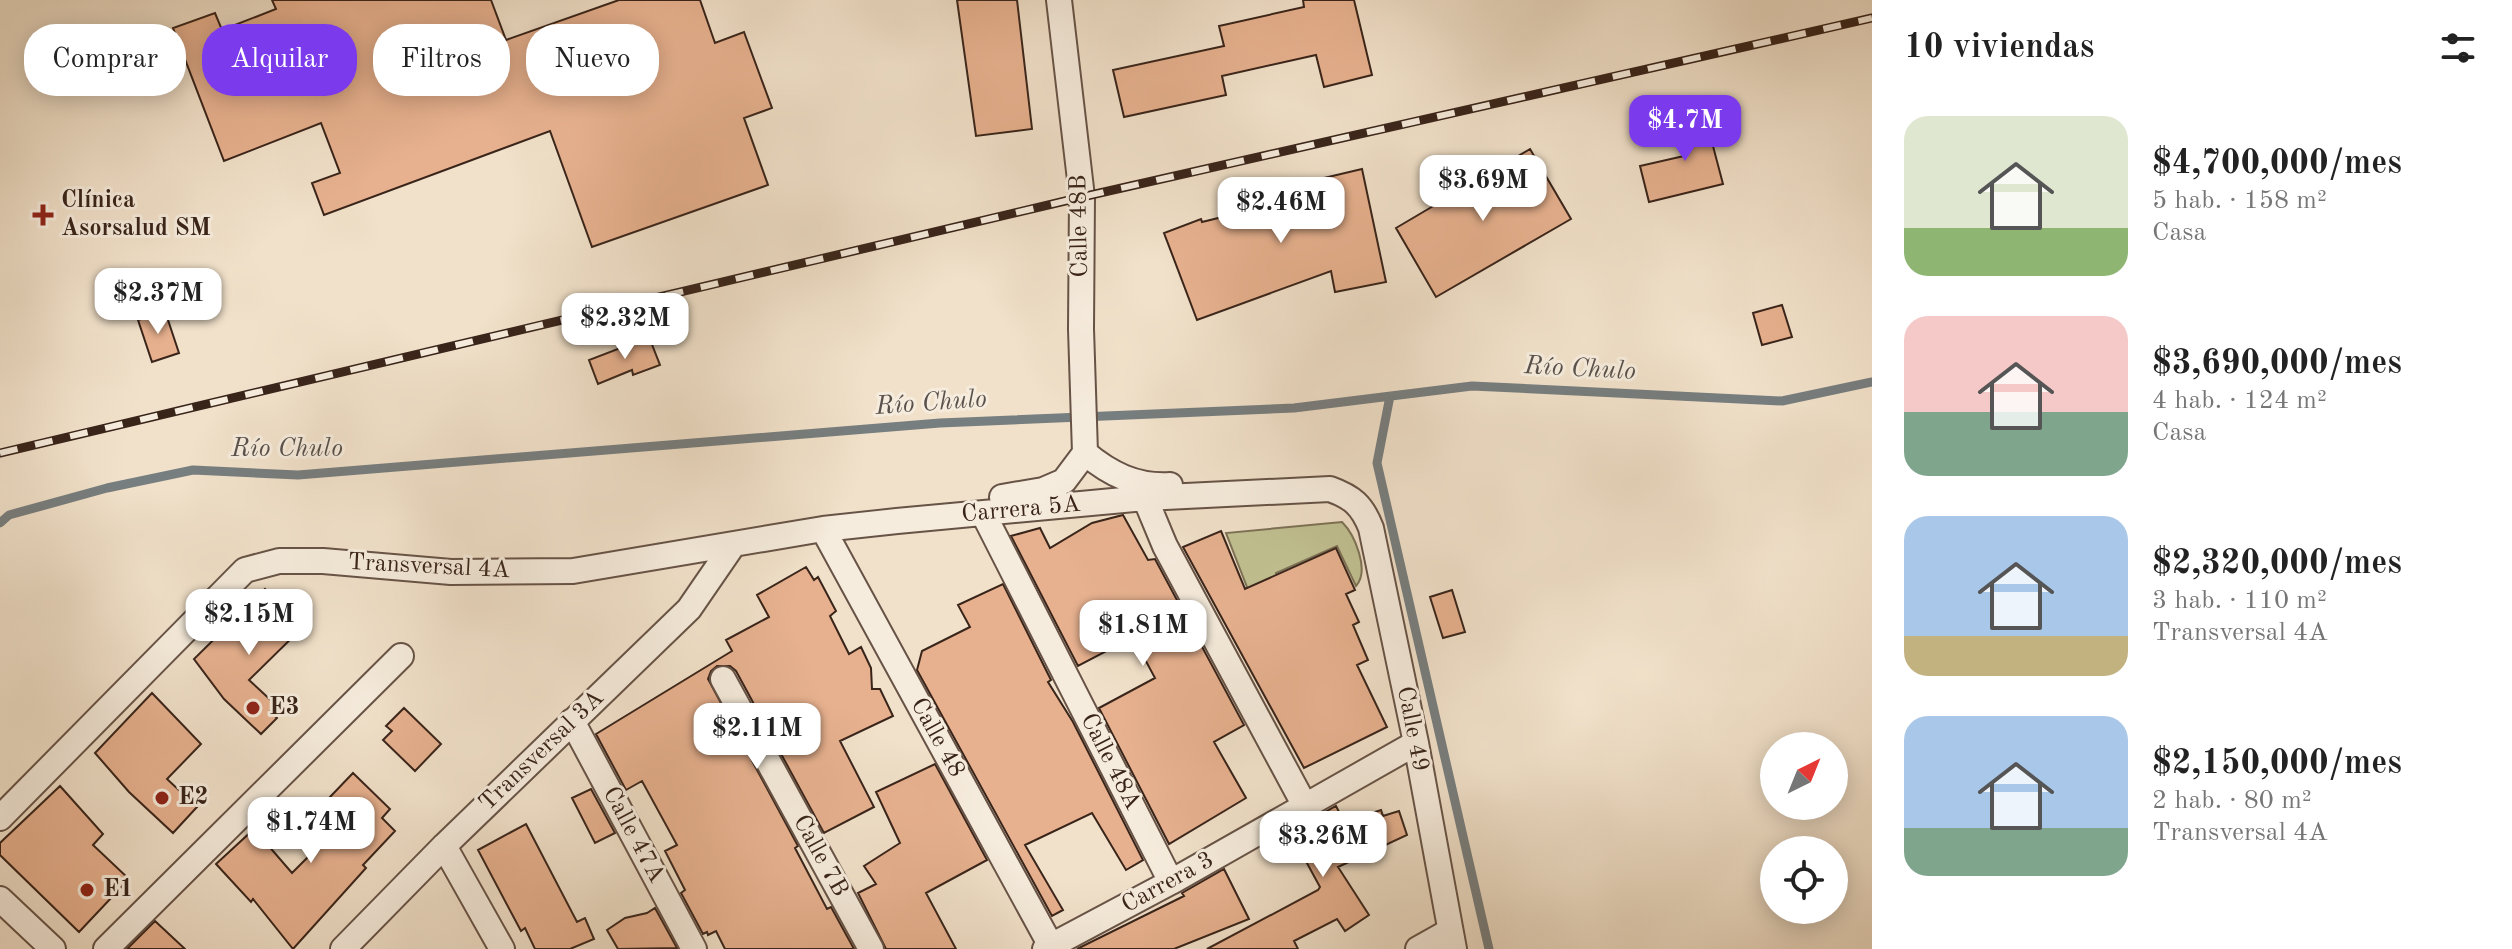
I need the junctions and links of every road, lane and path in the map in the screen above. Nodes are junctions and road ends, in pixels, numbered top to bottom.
1 (1059, 0) edge
2 (1085, 453) junction
3 (1327, 490) junction
4 (1145, 498) junction
5 (1364, 510) joint
6 (983, 513) junction
7 (897, 521) junction
8 (823, 529) junction
9 (733, 545) junction
10 (675, 556) joint
11 (401, 656) dead end
12 (723, 679) dead end
13 (572, 721) junction
14 (1416, 743) junction
15 (1305, 806) junction
16 (0, 818) edge
17 (444, 846) junction
18 (1171, 882) junction
19 (0, 899) edge
20 (1452, 940) edge
21 (1048, 948) edge
22 (53, 949) edge
23 (106, 949) edge
24 (343, 949) edge
25 (502, 949) edge
26 (694, 949) edge
27 (871, 949) edge
28 (1418, 949) edge

1 - 2 street, Calle 48B
2 - 3 street
2 - 7 street
3 - 4 street, Carrera 5A
3 - 5 street, Carrera 5A
4 - 6 street, Carrera 5A
4 - 15 street
5 - 14 street, Calle 49
6 - 7 street, Carrera 5A
6 - 18 street, Calle 48A
7 - 8 street, Carrera 5A
8 - 9 street, Carrera 5A
8 - 21 street, Calle 48
9 - 10 street, Carrera 5A
9 - 13 street, Transversal 3A
10 - 16 street, Transversal 4A
11 - 23 street
12 - 27 street, Calle 7B
13 - 17 street, Transversal 3A
13 - 26 street, Calle 47A
14 - 15 street, Carrera 3
14 - 20 street, Calle 49
15 - 18 street, Carrera 3
17 - 24 street, Transversal 3A
17 - 25 street
18 - 21 street, Carrera 3
19 - 22 street
20 - 28 street

